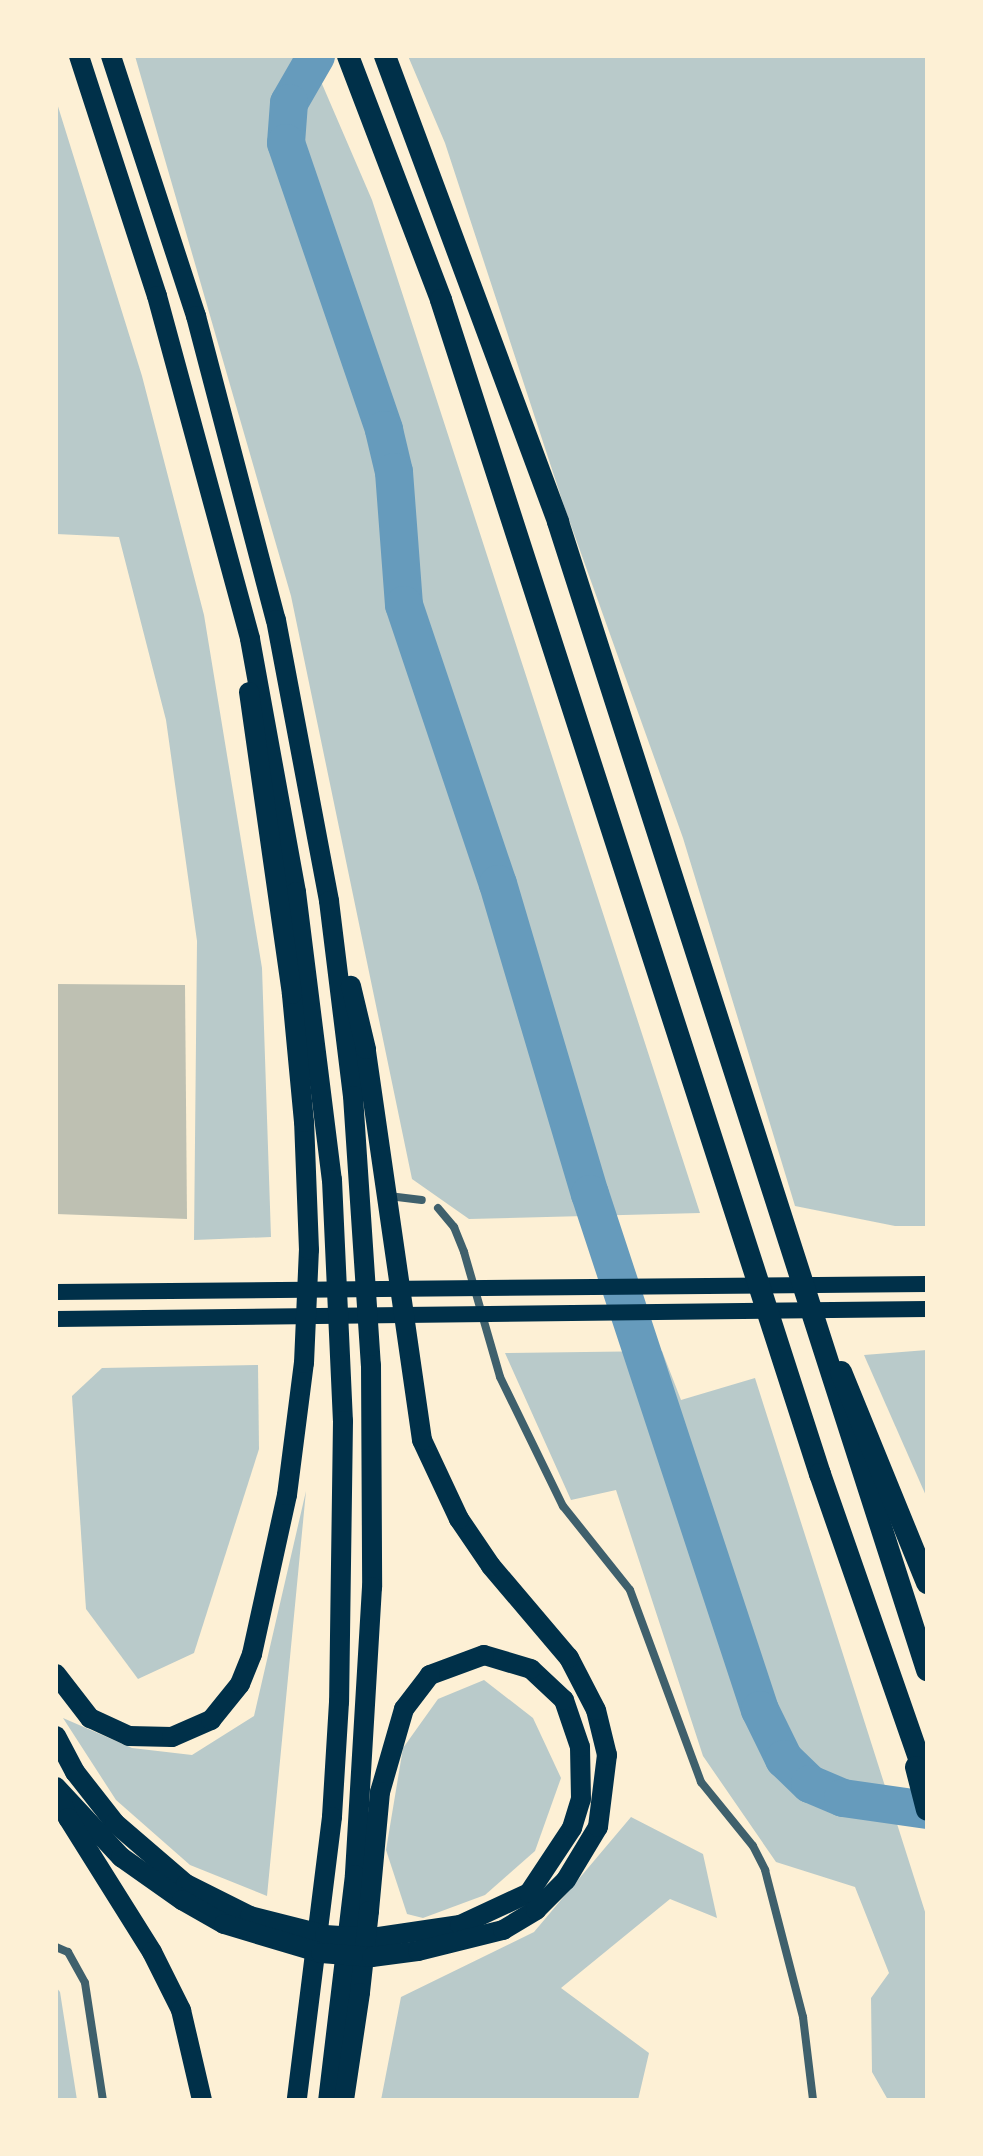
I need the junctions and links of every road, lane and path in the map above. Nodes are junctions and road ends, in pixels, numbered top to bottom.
1 (79, 56) edge
2 (111, 56) edge
3 (348, 56) edge
4 (385, 56) edge
5 (243, 610) junction
6 (329, 901) junction
7 (389, 1196) junction
8 (422, 1200) dead end
9 (438, 1208) dead end
10 (778, 1215) junction
11 (927, 1284) edge
12 (56, 1292) edge
13 (927, 1309) edge
14 (56, 1319) edge
15 (927, 1583) edge
16 (927, 1670) edge
17 (56, 1674) edge
18 (907, 1731) junction
19 (56, 1736) edge
20 (927, 1781) edge
21 (56, 1787) edge
22 (927, 1810) edge
23 (279, 1932) junction
24 (417, 1942) junction
25 (56, 1947) edge
26 (103, 2100) edge
27 (202, 2100) edge
28 (297, 2100) edge
29 (328, 2100) edge
30 (344, 2100) edge
31 (813, 2100) edge

1 - 5 highway
2 - 6 highway
3 - 18 highway
4 - 10 highway
5 - 17 highway
5 - 28 highway
6 - 7 highway
6 - 29 highway
7 - 8 street
7 - 24 highway
9 - 31 street
10 - 15 highway
10 - 16 highway
11 - 12 main road
13 - 14 main road
18 - 20 highway
18 - 22 highway
19 - 23 highway
21 - 23 highway
21 - 27 highway
23 - 24 highway
24 - 30 highway
25 - 26 street

